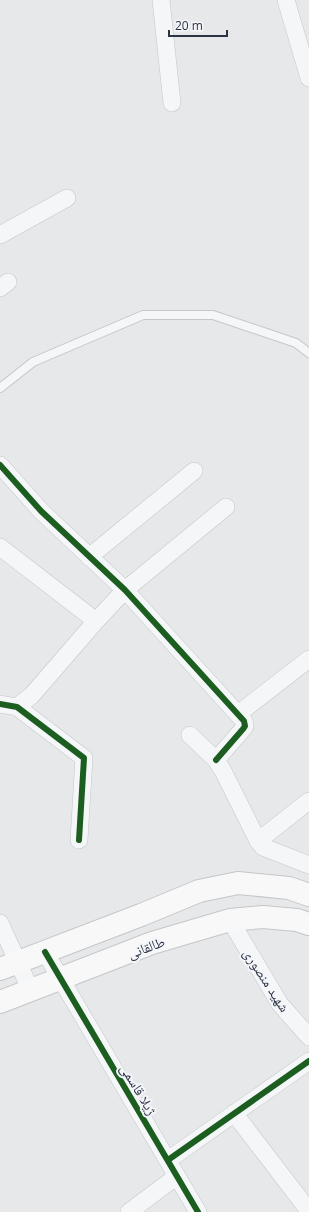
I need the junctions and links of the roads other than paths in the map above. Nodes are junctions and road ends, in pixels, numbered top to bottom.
1 (161, 0) edge
2 (286, 0) edge
3 (309, 78) edge
4 (172, 103) dead end
5 (67, 198) dead end
6 (0, 236) edge
7 (309, 353) edge
8 (0, 388) edge
9 (0, 465) edge
10 (194, 471) dead end
11 (226, 507) dead end
12 (0, 547) edge
13 (90, 557) junction
14 (125, 590) junction
15 (96, 621) junction
16 (309, 659) edge
17 (0, 704) edge
18 (17, 707) junction
19 (238, 714) junction
20 (190, 735) dead end
21 (216, 760) junction
22 (309, 801) edge
23 (79, 840) dead end
24 (258, 841) junction
25 (309, 865) edge
26 (299, 891) edge
27 (230, 920) junction
28 (303, 922) edge
29 (0, 923) edge
30 (45, 952) junction
31 (9, 966) edge
32 (59, 979) junction
33 (31, 990) junction
34 (0, 1002) edge
35 (309, 1037) edge
36 (309, 1061) edge
37 (234, 1114) junction
38 (168, 1160) junction
39 (177, 1176) junction
40 (309, 1211) edge
41 (129, 1212) edge
42 (198, 1212) edge

1 - 4 street
2 - 3 street
5 - 6 street
7 - 8 lane
9 - 13 street
10 - 13 street
11 - 14 street
12 - 15 street
13 - 14 street
14 - 15 street
14 - 19 street
15 - 18 street
16 - 19 street
17 - 18 street
18 - 23 street
19 - 21 street
20 - 21 street
21 - 24 street
22 - 24 street
24 - 25 street
26 - 30 main road
27 - 28 main road, طالقانی
27 - 32 main road, طالقانی
27 - 35 street, شهید منصوری
29 - 31 street
30 - 31 main road
30 - 32 street, ژیلا قاسمی
31 - 33 street
32 - 33 main road, طالقانی
32 - 38 street, ژیلا قاسمی
33 - 34 main road, طالقانی
36 - 37 street
37 - 38 street
37 - 40 street
38 - 39 street, ژیلا قاسمی
39 - 41 street
39 - 42 street, ژیلا قاسمی

